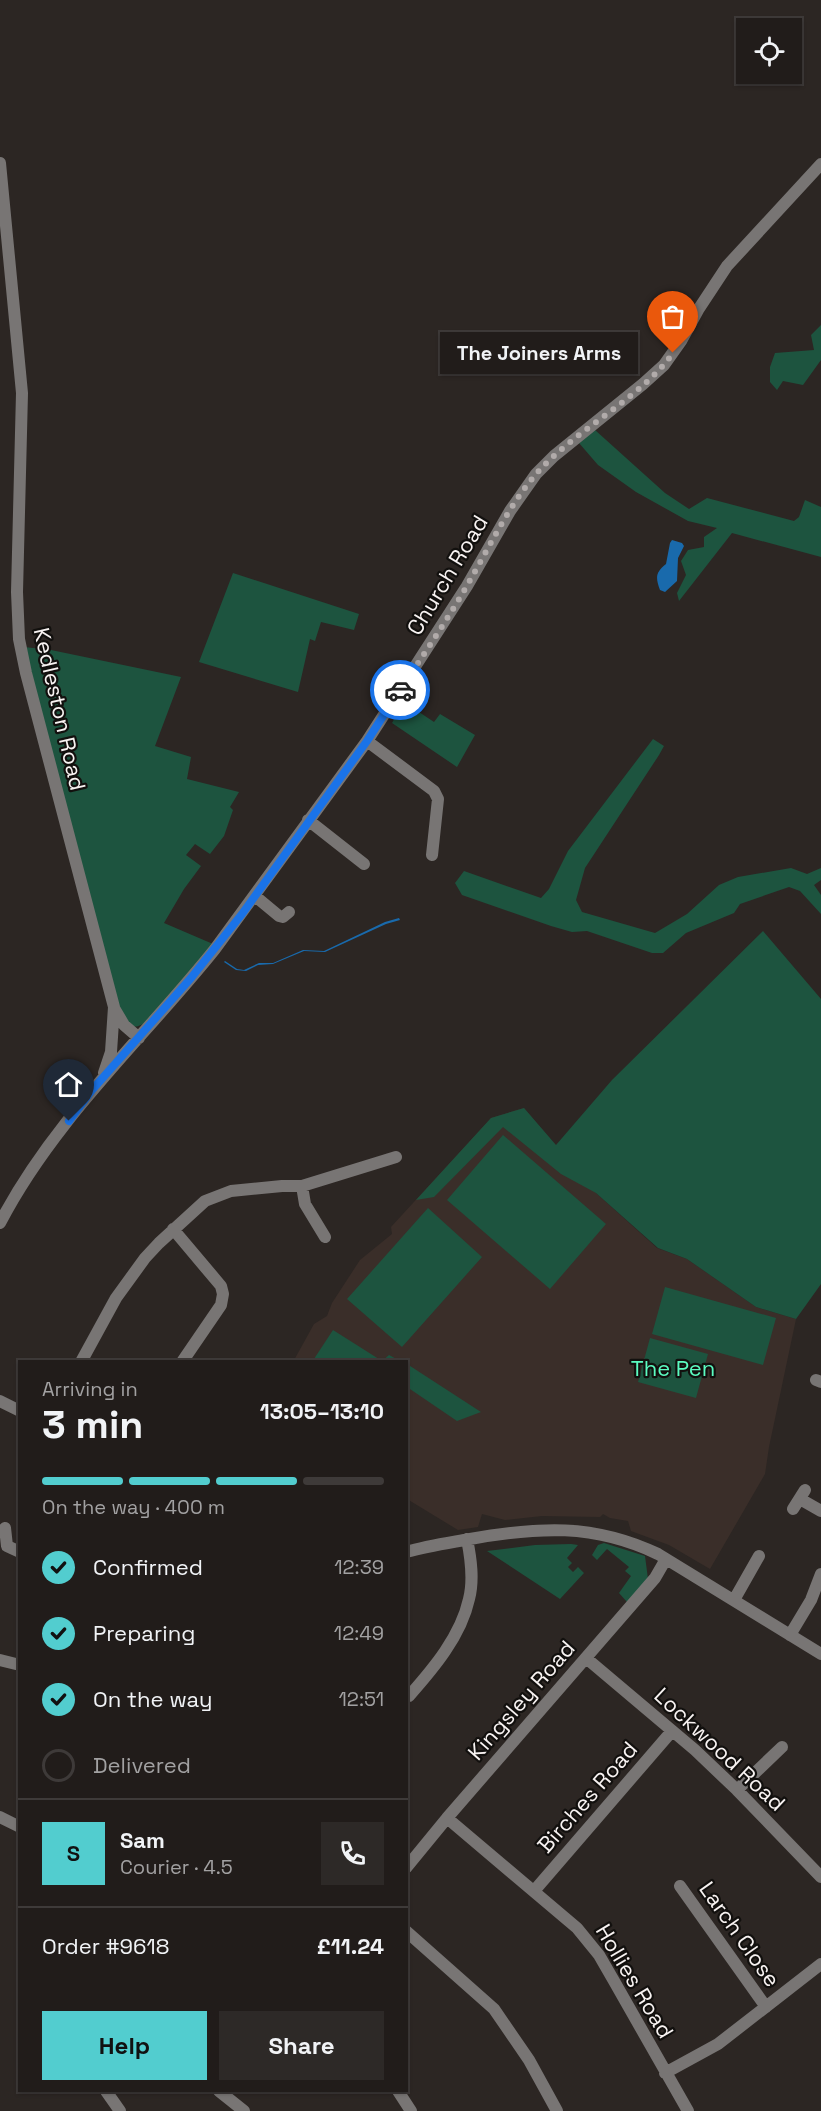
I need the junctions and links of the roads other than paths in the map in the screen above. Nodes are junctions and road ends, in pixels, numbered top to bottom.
1 (0, 162) edge
2 (821, 164) edge
3 (367, 741) junction
4 (308, 820) junction
5 (432, 855) dead end
6 (364, 864) dead end
7 (255, 896) junction
8 (289, 912) dead end
9 (114, 1007) junction
10 (113, 1029) junction
11 (136, 1042) junction
12 (101, 1080) junction
13 (396, 1157) dead end
14 (302, 1186) junction
15 (0, 1223) edge
16 (173, 1230) junction
17 (324, 1237) dead end
18 (82, 1360) edge
19 (183, 1360) edge
20 (0, 1401) edge
21 (18, 1410) edge
22 (799, 1499) dead end
23 (821, 1511) edge
24 (5, 1528) dead end
25 (467, 1539) junction
26 (3, 1551) edge
27 (18, 1552) edge
28 (408, 1552) edge
29 (759, 1556) dead end
30 (666, 1558) junction
31 (821, 1574) edge
32 (734, 1600) junction
33 (790, 1635) junction
34 (821, 1654) edge
35 (586, 1658) junction
36 (0, 1660) edge
37 (18, 1664) edge
38 (409, 1696) dead end
39 (672, 1731) junction
40 (782, 1747) dead end
41 (737, 1790) junction
42 (0, 1817) edge
43 (447, 1818) junction
44 (18, 1826) edge
45 (408, 1866) edge
46 (818, 1868) edge
47 (680, 1886) dead end
48 (534, 1891) junction
49 (408, 1932) edge
50 (821, 1964) edge
51 (766, 2007) junction
52 (665, 2073) junction
53 (107, 2092) edge
54 (220, 2092) edge
55 (399, 2092) edge
56 (120, 2111) edge
57 (244, 2111) edge
58 (411, 2111) edge
59 (557, 2111) edge
60 (687, 2111) edge

1 - 9 street, Kedleston Road
2 - 3 street, Church Road
3 - 4 street, Church Road
3 - 5 street
4 - 6 street
4 - 7 street, Church Road
7 - 8 street
7 - 11 street, Church Road
9 - 10 street, Kedleston Road
9 - 11 street, Kedleston Road
10 - 11 street
10 - 12 street, Kedleston Road
11 - 12 street, Kedleston Road
12 - 15 street, Kedleston Road
13 - 14 street
14 - 16 street
14 - 17 street
16 - 18 street
16 - 19 street
20 - 21 street
22 - 23 street
24 - 26 street
25 - 28 street
25 - 30 street
25 - 38 street
26 - 27 street
29 - 32 street
30 - 32 street
30 - 35 street, Kingsley Road
31 - 33 street
32 - 33 street
33 - 34 street
35 - 39 street, Lockwood Road
35 - 43 street, Kingsley Road
36 - 37 street
39 - 41 street, Lockwood Road
39 - 48 street, Birches Road
40 - 41 street
41 - 46 street, Lockwood Road
42 - 44 street
43 - 45 street, Kingsley Road
43 - 48 street, Hollies Road
47 - 51 street, Larch Close
48 - 52 street, Hollies Road
49 - 59 street
50 - 51 street
51 - 52 street
52 - 60 street, Hollies Road
53 - 56 street
54 - 57 street
55 - 58 street

